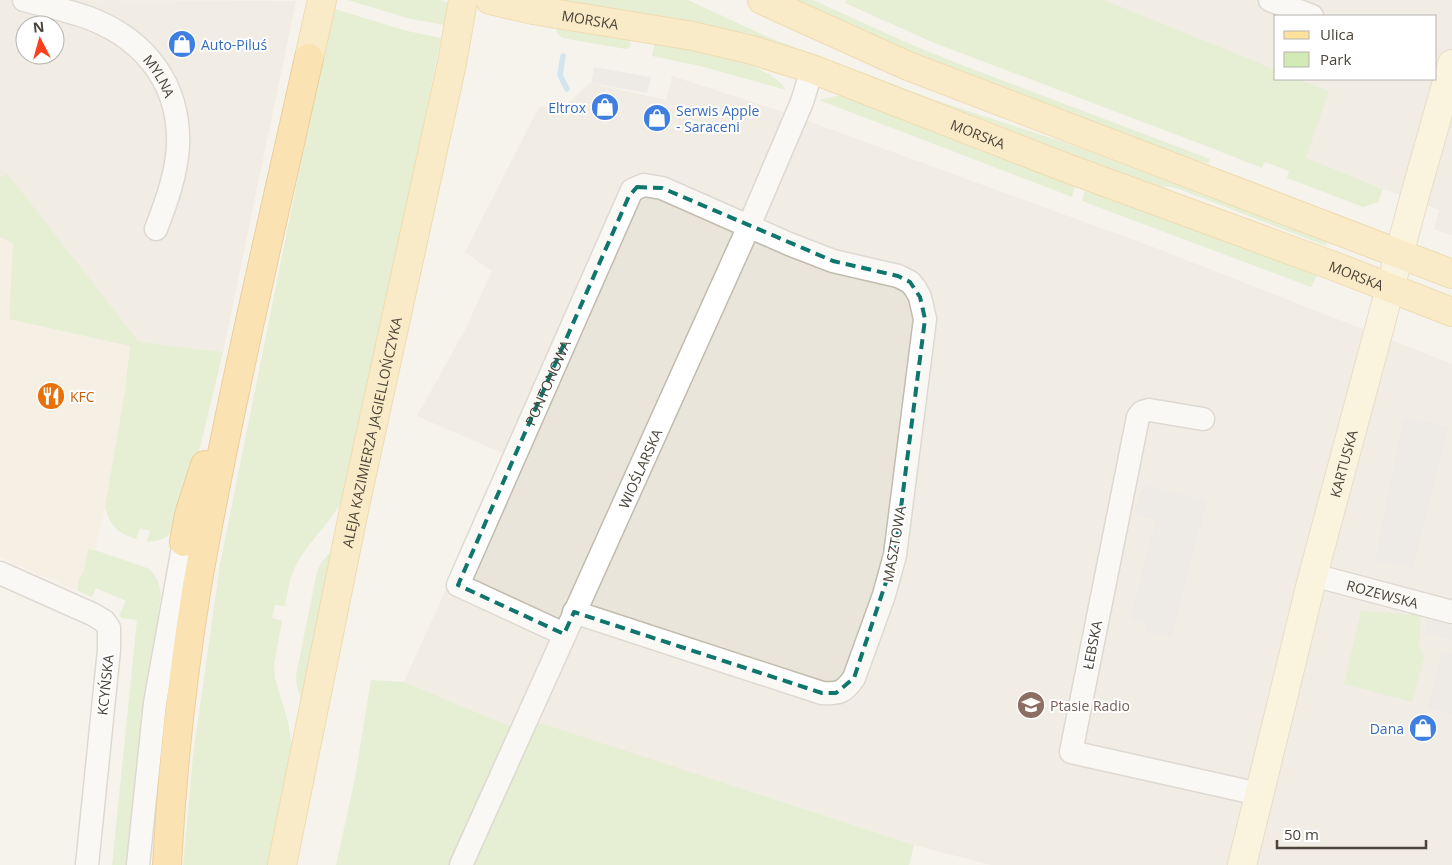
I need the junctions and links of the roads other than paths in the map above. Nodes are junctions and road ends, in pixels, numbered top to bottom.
1 (24, 0) edge
2 (322, 0) edge
3 (463, 0) edge
4 (490, 0) edge
5 (762, 0) edge
6 (1270, 0) edge
7 (1309, 15) edge
8 (309, 58) joint
9 (1446, 66) edge
10 (812, 69) junction
11 (749, 226) junction
12 (156, 229) dead end
13 (1399, 254) junction
14 (1452, 274) edge
15 (1390, 288) junction
16 (1452, 312) edge
17 (1203, 419) dead end
18 (228, 427) junction
19 (184, 542) joint
20 (0, 573) edge
21 (1314, 575) junction
22 (574, 612) junction
23 (1452, 612) edge
24 (564, 634) junction
25 (1259, 794) junction
26 (87, 865) edge
27 (138, 865) edge
28 (167, 865) edge
29 (282, 865) edge
30 (461, 865) edge
31 (1242, 865) edge

1 - 12 street, MYLNA
2 - 8 main road
3 - 29 main road, ALEJA KAZIMIERZA JAGIELLOŃCZYKA
4 - 10 main road, MORSKA
5 - 13 main road
6 - 7 street
8 - 18 highway
9 - 13 street, KARTUSKA
10 - 11 street, WIOŚLARSKA
10 - 15 main road, MORSKA
11 - 22 street, WIOŚLARSKA
11 - 22 street, MASZTOWA
11 - 24 street, PONTONOWA
13 - 14 main road
13 - 15 street, KARTUSKA
15 - 16 main road, MORSKA
15 - 21 street, KARTUSKA
17 - 25 street, ŁEBSKA
18 - 19 highway
18 - 28 highway
19 - 27 street
20 - 26 street, KCYŃSKA
21 - 23 street, ROZEWSKA
21 - 25 street, KARTUSKA
22 - 24 street, WIOŚLARSKA
24 - 30 street, WIOŚLARSKA
25 - 31 street, KARTUSKA

